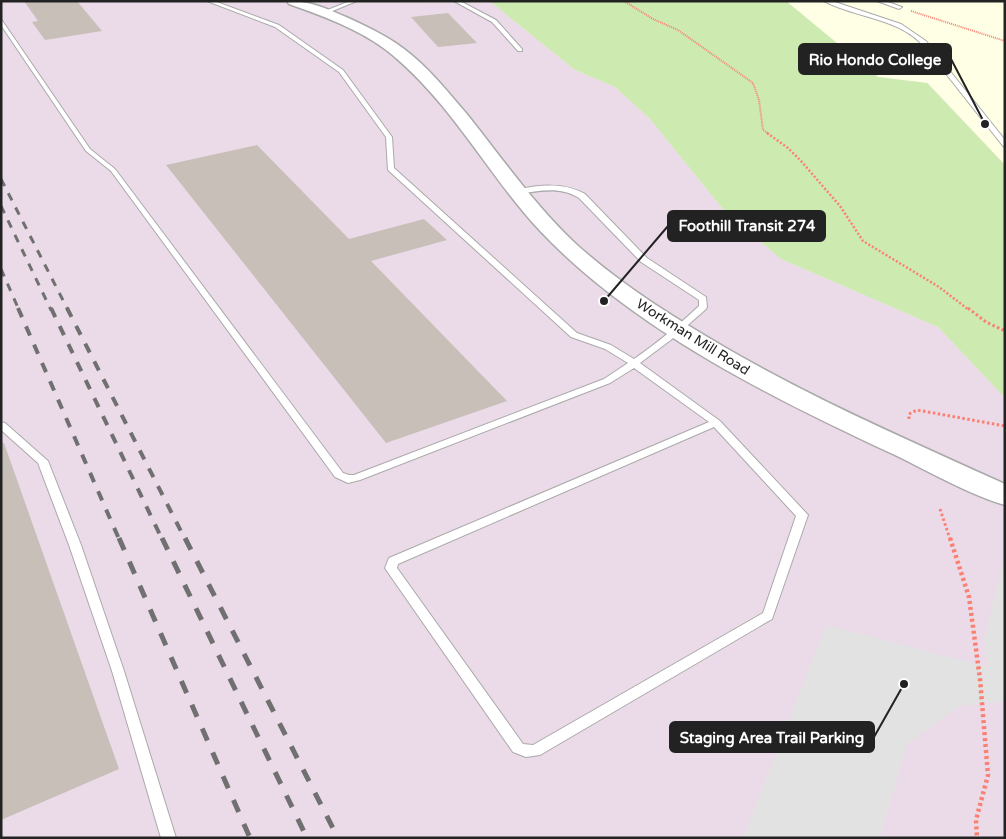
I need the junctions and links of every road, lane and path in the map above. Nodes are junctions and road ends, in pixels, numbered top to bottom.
1 (208, 1) edge
2 (294, 1) edge
3 (355, 1) edge
4 (456, 1) edge
5 (624, 1) edge
6 (826, 1) edge
7 (850, 1) edge
8 (879, 1) edge
9 (838, 6) junction
10 (899, 7) joint
11 (323, 13) junction
12 (1, 21) edge
13 (1005, 41) edge
14 (930, 48) junction
15 (520, 50) dead end
16 (872, 53) dead end
17 (1005, 145) edge
18 (518, 192) junction
19 (680, 331) junction
20 (1005, 331) edge
21 (635, 364) junction
22 (909, 420) dead end
23 (716, 423) junction
24 (1, 425) edge
25 (1005, 426) edge
26 (1005, 495) edge
27 (940, 509) dead end
28 (169, 838) edge
29 (976, 838) edge

1 - 21 lane
2 - 11 street, Workman Mill Road
3 - 11 lane
4 - 15 lane
5 - 20 path
6 - 9 lane
7 - 9 lane
8 - 10 lane
9 - 14 lane
10 - 13 path
11 - 18 street, Workman Mill Road
12 - 21 lane
14 - 16 lane
14 - 17 lane
18 - 19 street, Workman Mill Road
18 - 19 lane
19 - 21 lane
19 - 26 street, Workman Mill Road
21 - 23 lane
22 - 25 path
23 - 23 lane
24 - 28 lane
27 - 29 path

